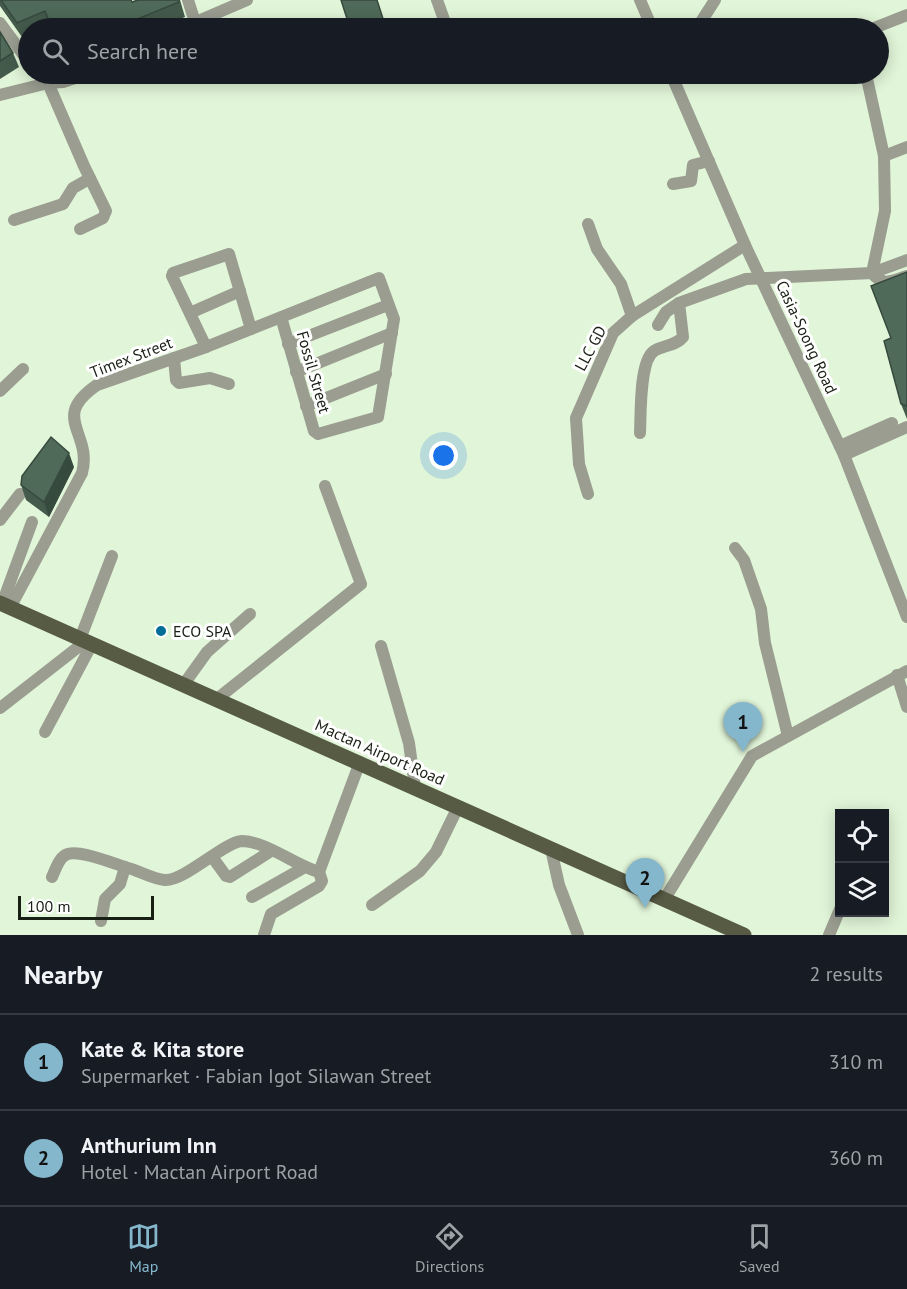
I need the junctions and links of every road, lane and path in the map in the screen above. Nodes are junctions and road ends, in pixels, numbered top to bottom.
1 (188, 0) edge
2 (247, 0) edge
3 (437, 0) edge
4 (640, 0) edge
5 (715, 0) edge
6 (907, 15) edge
7 (194, 18) edge
8 (204, 18) edge
9 (443, 18) edge
10 (648, 18) edge
11 (703, 18) edge
12 (889, 22) edge
13 (0, 23) edge
14 (18, 47) edge
15 (44, 84) edge
16 (48, 84) edge
17 (675, 84) edge
18 (868, 84) edge
19 (0, 94) edge
20 (907, 147) edge
21 (884, 156) junction
22 (709, 161) junction
23 (90, 179) junction
24 (673, 184) dead end
25 (14, 220) dead end
26 (588, 224) dead end
27 (80, 229) dead end
28 (745, 245) junction
29 (907, 260) edge
30 (872, 273) junction
31 (907, 276) edge
32 (761, 277) junction
33 (240, 291) junction
34 (679, 303) junction
35 (388, 304) junction
36 (190, 313) junction
37 (632, 316) junction
38 (281, 317) junction
39 (657, 325) dead end
40 (251, 329) junction
41 (392, 333) junction
42 (288, 344) junction
43 (206, 347) junction
44 (174, 358) junction
45 (23, 369) dead end
46 (296, 372) junction
47 (386, 374) junction
48 (229, 384) dead end
49 (0, 391) edge
50 (306, 406) junction
51 (892, 423) dead end
52 (907, 427) edge
53 (640, 433) dead end
54 (842, 451) junction
55 (325, 486) dead end
56 (20, 494) edge
57 (588, 494) dead end
58 (0, 520) edge
59 (32, 522) dead end
60 (735, 548) dead end
61 (112, 556) dead end
62 (902, 589) edge
63 (4, 605) edge
64 (250, 614) dead end
65 (907, 617) edge
66 (86, 641) junction
67 (381, 646) dead end
68 (902, 673) edge
69 (184, 684) junction
70 (217, 699) junction
71 (907, 707) edge
72 (0, 708) edge
73 (45, 732) dead end
74 (788, 735) junction
75 (360, 762) junction
76 (415, 788) junction
77 (458, 807) junction
78 (551, 849) junction
79 (271, 851) junction
80 (213, 858) junction
81 (125, 867) junction
82 (305, 867) junction
83 (319, 872) junction
84 (52, 877) dead end
85 (252, 897) dead end
86 (664, 900) junction
87 (372, 905) dead end
88 (837, 917) edge
89 (101, 921) dead end
90 (737, 934) edge
91 (264, 935) edge
92 (578, 935) edge
93 (829, 935) edge

1 - 7 street
2 - 8 street
3 - 9 street
4 - 10 street
5 - 11 street
6 - 12 street
13 - 14 street
15 - 19 street
16 - 23 street
17 - 22 street, Casia-Soong Road
18 - 21 street
20 - 21 street
21 - 30 street
22 - 24 street
22 - 28 street, Casia-Soong Road
23 - 25 street
23 - 27 street
26 - 37 street
28 - 32 street, Casia-Soong Road
28 - 37 street, LLC GD
29 - 30 street
30 - 31 street
30 - 32 street
32 - 34 street
32 - 54 street, Casia-Soong Road
33 - 36 street
33 - 36 street
33 - 40 street
34 - 39 street
34 - 53 street
35 - 38 street, Timex Street
35 - 41 street
35 - 42 street
36 - 43 street
37 - 57 street, LLC GD
38 - 40 street, Timex Street
38 - 42 street, Fossil Street
40 - 43 street, Timex Street
41 - 46 street
41 - 47 street
42 - 46 street, Fossil Street
43 - 44 street, Timex Street
44 - 48 street
44 - 63 street, Timex Street
45 - 49 street
46 - 50 street, Fossil Street
47 - 50 street
47 - 50 street, Fossil Street
51 - 54 street
52 - 54 street
54 - 62 street, Casia-Soong Road
55 - 70 street
56 - 58 street
59 - 63 street
60 - 74 street
61 - 66 street
62 - 65 street, Casia-Soong Road
63 - 66 main road, Mactan Airport Road
64 - 69 street
66 - 69 main road, Mactan Airport Road
66 - 72 street
66 - 73 street
67 - 76 street
68 - 71 street
68 - 74 street
69 - 70 main road, Mactan Airport Road
70 - 75 main road, Mactan Airport Road
74 - 86 street
75 - 76 main road, Mactan Airport Road
75 - 83 street
76 - 77 main road, Mactan Airport Road
77 - 78 main road, Mactan Airport Road
77 - 87 street
78 - 86 main road, Mactan Airport Road
78 - 92 street
79 - 80 street
79 - 80 street
79 - 82 street
80 - 81 street
81 - 84 street
81 - 89 street
82 - 83 street
82 - 85 street
83 - 91 street
86 - 90 main road, Mactan Airport Road
88 - 93 street

